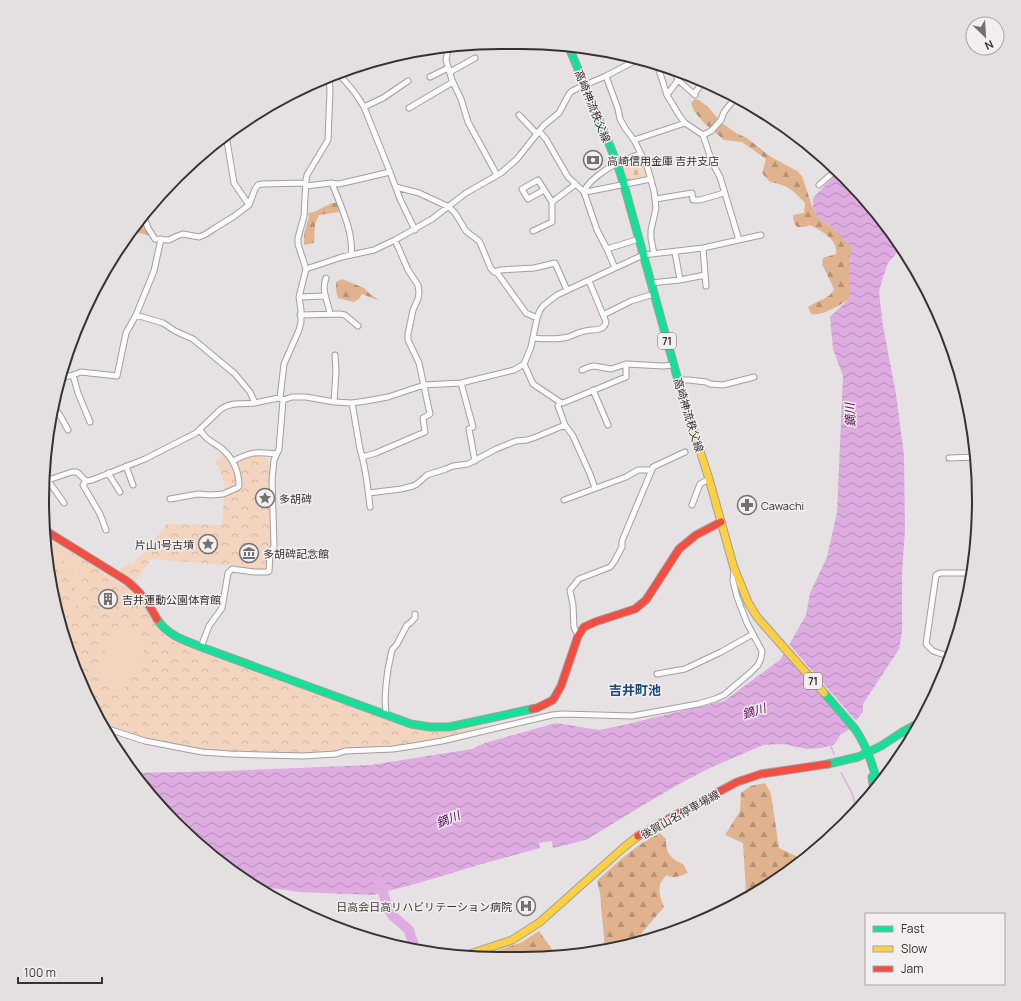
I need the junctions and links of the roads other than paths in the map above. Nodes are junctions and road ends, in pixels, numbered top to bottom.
1 (447, 52) edge
2 (571, 52) edge
3 (475, 58) dead end
4 (631, 63) edge
5 (449, 70) junction
6 (659, 71) edge
7 (606, 76) junction
8 (430, 77) dead end
9 (677, 77) edge
10 (342, 78) edge
11 (678, 80) junction
12 (408, 81) dead end
13 (329, 82) edge
14 (453, 82) junction
15 (585, 85) junction
16 (701, 87) edge
17 (667, 95) junction
18 (732, 102) edge
19 (364, 107) junction
20 (410, 108) dead end
21 (519, 115) dead end
22 (685, 123) junction
23 (538, 132) junction
24 (703, 135) junction
25 (634, 140) junction
26 (227, 141) edge
27 (640, 154) junction
28 (617, 163) junction
29 (390, 172) junction
30 (832, 174) edge
31 (497, 175) junction
32 (651, 179) junction
33 (332, 183) junction
34 (576, 184) junction
35 (306, 185) junction
36 (624, 185) junction
37 (819, 185) dead end
38 (396, 187) junction
39 (544, 190) dead end
40 (584, 192) junction
41 (724, 193) junction
42 (656, 199) junction
43 (552, 202) junction
44 (249, 205) junction
45 (448, 207) junction
46 (146, 222) edge
47 (415, 230) junction
48 (533, 231) dead end
49 (761, 235) dead end
50 (161, 239) junction
51 (639, 239) junction
52 (395, 240) junction
53 (739, 240) junction
54 (703, 248) junction
55 (607, 249) junction
56 (675, 252) junction
57 (654, 254) junction
58 (351, 255) junction
59 (643, 255) junction
60 (615, 268) junction
61 (306, 269) junction
62 (494, 272) junction
63 (705, 275) junction
64 (326, 278) dead end
65 (680, 280) junction
66 (589, 281) junction
67 (651, 283) junction
68 (706, 286) dead end
69 (567, 290) junction
70 (654, 294) junction
71 (325, 296) junction
72 (299, 297) junction
73 (330, 314) junction
74 (136, 315) junction
75 (300, 315) junction
76 (603, 315) junction
77 (536, 318) junction
78 (358, 326) dead end
79 (533, 338) junction
80 (334, 355) dead end
81 (524, 364) junction
82 (626, 364) junction
83 (674, 365) junction
84 (582, 370) dead end
85 (73, 375) junction
86 (66, 377) edge
87 (754, 377) dead end
88 (678, 380) junction
89 (461, 383) junction
90 (424, 385) junction
91 (593, 390) junction
92 (281, 399) junction
93 (334, 402) junction
94 (560, 402) junction
95 (255, 403) junction
96 (352, 403) junction
97 (58, 413) edge
98 (90, 422) dead end
99 (565, 425) junction
100 (608, 425) dead end
101 (200, 429) junction
102 (68, 430) dead end
103 (685, 452) dead end
104 (276, 454) junction
105 (362, 457) junction
106 (970, 457) edge
107 (949, 458) dead end
108 (233, 460) junction
109 (475, 461) junction
110 (126, 466) junction
111 (652, 470) junction
112 (108, 473) junction
113 (50, 479) edge
114 (709, 479) junction
115 (86, 481) junction
116 (50, 485) edge
117 (133, 485) dead end
118 (595, 488) junction
119 (120, 492) dead end
120 (369, 493) junction
121 (170, 499) dead end
122 (564, 500) dead end
123 (64, 503) dead end
124 (692, 505) dead end
125 (370, 507) dead end
126 (721, 522) junction
127 (106, 530) dead end
128 (50, 534) edge
129 (734, 568) junction
130 (966, 573) edge
131 (415, 614) dead end
132 (753, 634) junction
133 (578, 636) junction
134 (201, 648) junction
135 (945, 655) edge
136 (656, 674) dead end
137 (386, 714) junction
138 (911, 727) edge
139 (111, 730) edge
140 (868, 753) junction
141 (876, 778) edge
142 (873, 783) edge
143 (478, 951) edge

1 - 5 street
2 - 15 main road, 高崎神流秩父線 / 71
3 - 5 street
4 - 7 street
5 - 8 street
5 - 14 street
6 - 17 street
7 - 15 street
7 - 25 street
9 - 11 street
10 - 19 street
11 - 16 street
11 - 17 street
12 - 19 street
13 - 35 street
14 - 20 street
14 - 31 street
15 - 23 street
15 - 28 main road, 高崎神流秩父線 / 71
17 - 22 street
18 - 24 street
19 - 29 street
21 - 23 street
22 - 24 street
22 - 25 street
23 - 31 street
23 - 34 street
24 - 41 street
25 - 27 street
26 - 44 street
27 - 28 street
27 - 32 street
28 - 36 main road, 高崎神流秩父線 / 71
28 - 40 street
29 - 33 street
29 - 38 street
30 - 37 street
31 - 45 street
32 - 36 street
32 - 42 street
33 - 35 street
33 - 58 street
34 - 40 street
34 - 43 street
35 - 44 street
35 - 61 street
36 - 40 street
36 - 51 main road, 高崎神流秩父線 / 71
38 - 45 street
38 - 47 street
39 - 43 street
40 - 55 street
41 - 42 street
41 - 53 street
42 - 57 street
43 - 48 street
44 - 50 street
45 - 47 street
45 - 62 street
46 - 50 street
47 - 52 street
49 - 53 street
50 - 74 street
51 - 55 street
51 - 59 main road, 高崎神流秩父線 / 71
52 - 58 street
52 - 90 street
53 - 54 street
54 - 56 street
54 - 63 street
55 - 60 street
56 - 57 street
56 - 65 street
57 - 59 street
58 - 61 street
59 - 60 street
59 - 67 main road, 高崎神流秩父線 / 71
60 - 66 street
61 - 72 street
62 - 69 street
62 - 77 street
63 - 65 street
63 - 68 street
64 - 71 street
65 - 67 street
66 - 69 street
66 - 76 street
67 - 70 main road, 高崎神流秩父線 / 71
69 - 77 street
70 - 76 street
70 - 83 main road, 高崎神流秩父線 / 71
71 - 72 street
71 - 73 street
72 - 75 street
73 - 75 street
73 - 78 street
74 - 85 street
74 - 95 street
75 - 92 street
76 - 79 street
77 - 79 street
79 - 81 street
80 - 93 street
81 - 89 street
81 - 94 street
82 - 83 street
82 - 84 street
82 - 91 street
83 - 88 main road, 高崎神流秩父線 / 71
85 - 86 street
85 - 98 street
87 - 88 street
88 - 114 main road, 高崎神流秩父線 / 71
89 - 90 street
89 - 109 street
90 - 96 street
90 - 105 street
91 - 94 street
91 - 100 street
92 - 93 street
92 - 95 street
92 - 104 street
93 - 96 street
94 - 99 street
95 - 101 street
96 - 105 street
97 - 102 street
99 - 109 street
99 - 118 street
101 - 108 street
101 - 110 street
103 - 111 street
104 - 108 street
104 - 134 street
105 - 120 street
106 - 107 street
108 - 121 street
109 - 120 street
110 - 112 street
110 - 117 street
111 - 118 street
111 - 133 street
112 - 115 street
112 - 119 street
113 - 115 street
114 - 124 street
114 - 126 main road, 高崎神流秩父線 / 71
115 - 127 street
116 - 123 street
118 - 122 street
120 - 125 street
126 - 129 main road, 高崎神流秩父線 / 71
126 - 133 main road
128 - 134 main road
129 - 132 street
129 - 140 main road, 高崎神流秩父線 / 71
130 - 135 street
131 - 137 street
132 - 136 street
132 - 139 street
133 - 137 main road
134 - 137 main road
138 - 140 main road, 後賀山名停車場線
140 - 141 main road, 高崎神流秩父線 / 71
140 - 142 main road, 高崎神流秩父線 / 71
140 - 143 main road, 後賀山名停車場線

